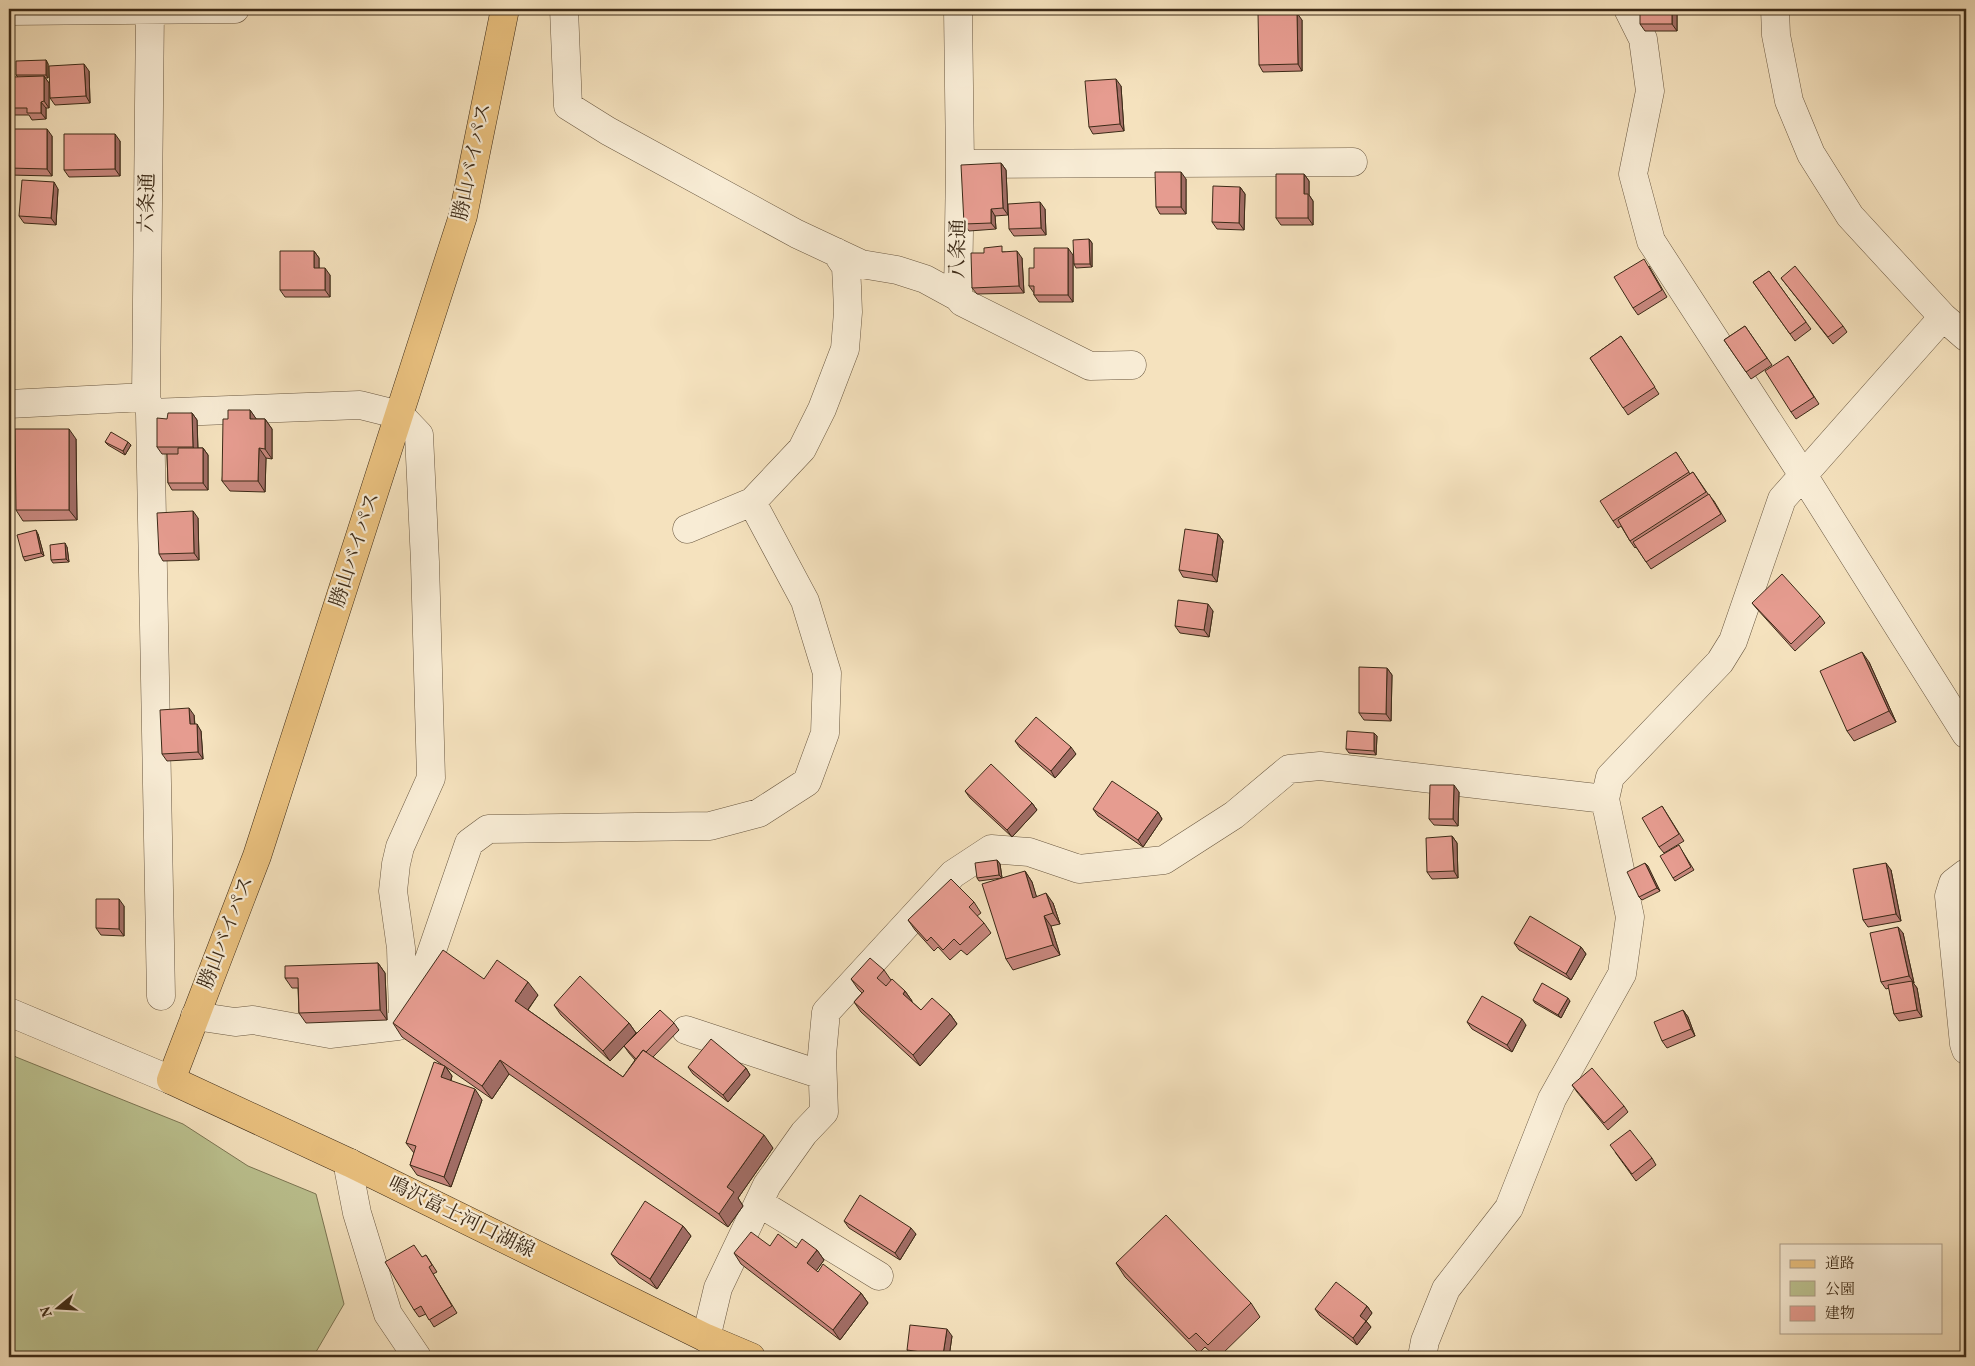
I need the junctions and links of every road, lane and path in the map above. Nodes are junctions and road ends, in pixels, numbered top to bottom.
1 (235, 9) edge
2 (505, 9) edge
3 (564, 9) edge
4 (958, 9) edge
5 (1628, 9) edge
6 (1775, 9) edge
7 (150, 10) edge
8 (9, 11) edge
9 (1353, 162) dead end
10 (960, 164) junction
11 (836, 252) junction
12 (958, 297) junction
13 (1943, 317) junction
14 (1966, 338) edge
15 (1132, 365) dead end
16 (9, 404) edge
17 (148, 405) junction
18 (400, 415) junction
19 (1803, 475) junction
20 (752, 502) junction
21 (687, 529) dead end
22 (1966, 734) edge
23 (1604, 799) junction
24 (1966, 873) edge
25 (161, 996) dead end
26 (9, 1012) edge
27 (195, 1016) junction
28 (403, 1019) junction
29 (686, 1030) dead end
30 (1966, 1050) edge
31 (822, 1075) junction
32 (171, 1080) junction
33 (350, 1163) junction
34 (759, 1203) junction
35 (879, 1276) dead end
36 (706, 1338) junction
37 (738, 1355) edge
38 (417, 1357) edge
39 (1422, 1357) edge

1 - 7 street
2 - 18 main road, 勝山バイパス
3 - 11 street
4 - 10 street, 八条通
5 - 19 street
6 - 13 street
7 - 8 street
7 - 17 street, 六条通
9 - 10 street
10 - 12 street, 八条通
11 - 12 street
11 - 20 street
12 - 15 street, 八条通
13 - 14 street
13 - 19 street
16 - 17 street
17 - 18 street
17 - 25 street, 六条通
18 - 27 main road, 勝山バイパス
18 - 28 street
19 - 22 street
19 - 23 street
20 - 21 street
20 - 28 street
23 - 31 street
23 - 39 street
24 - 30 street
26 - 32 street
27 - 28 street
27 - 32 main road, 勝山バイパス
29 - 31 street
31 - 34 street
32 - 33 main road, 鳴沢富士河口湖線
33 - 36 main road, 鳴沢富士河口湖線
33 - 38 street
34 - 35 street
34 - 36 street
36 - 37 main road, 鳴沢富士河口湖線

